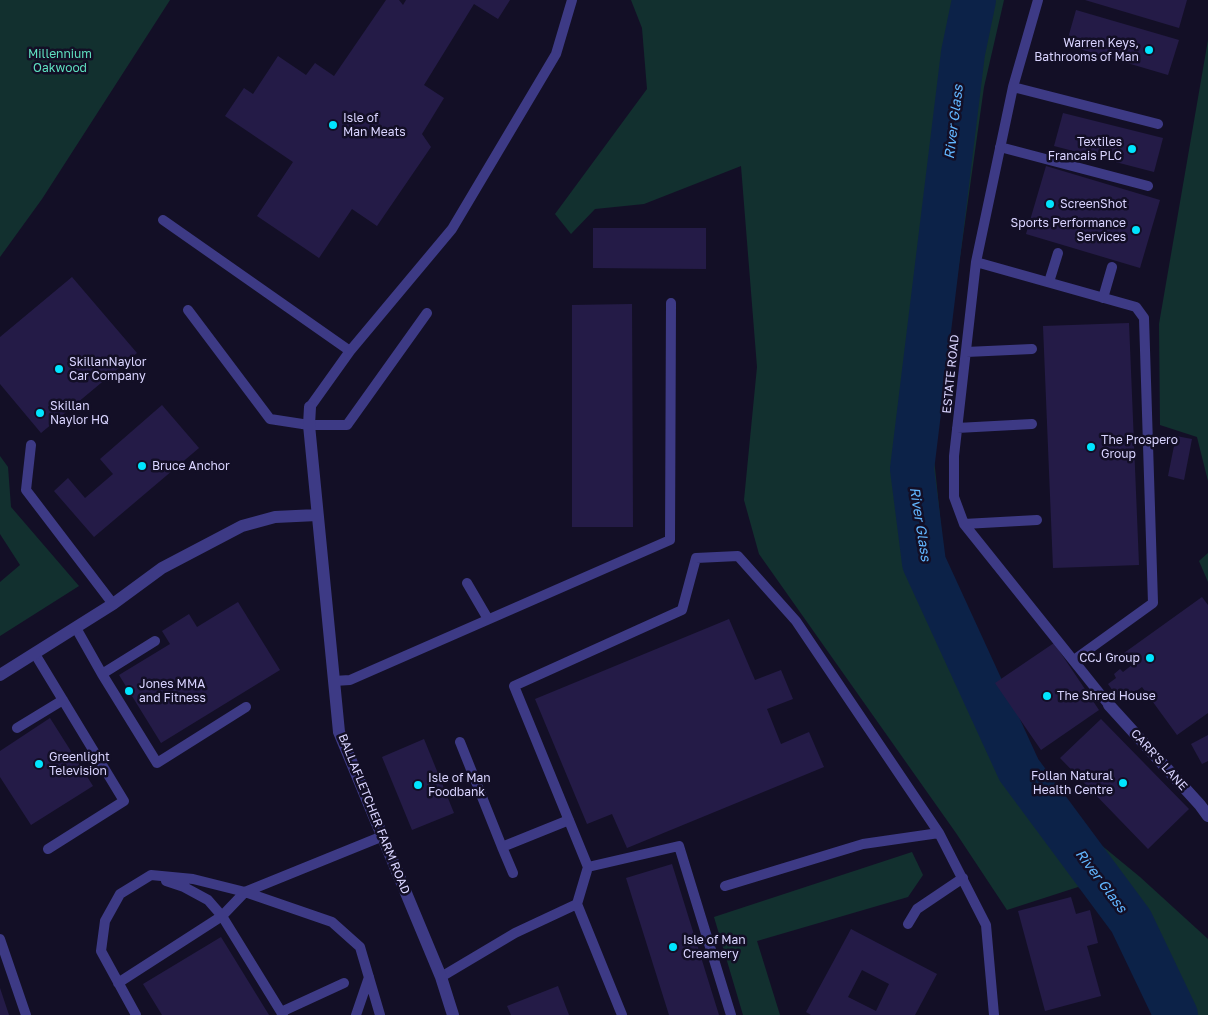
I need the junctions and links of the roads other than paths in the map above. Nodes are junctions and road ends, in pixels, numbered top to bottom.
1 (572, 0) edge
2 (1038, 0) edge
3 (1013, 87) junction
4 (1158, 124) dead end
5 (1000, 147) junction
6 (1148, 186) dead end
7 (164, 220) dead end
8 (1058, 253) dead end
9 (976, 262) junction
10 (1112, 267) dead end
11 (1049, 282) junction
12 (1103, 298) junction
13 (671, 303) dead end
14 (188, 310) dead end
15 (427, 313) dead end
16 (1032, 349) dead end
17 (350, 351) junction
18 (966, 352) junction
19 (310, 407) joint
20 (1032, 424) dead end
21 (309, 425) junction
22 (957, 428) junction
23 (30, 445) dead end
24 (317, 515) junction
25 (1037, 520) dead end
26 (964, 524) junction
27 (467, 583) dead end
28 (114, 604) junction
29 (488, 618) junction
30 (76, 628) junction
31 (155, 641) dead end
32 (35, 654) junction
33 (1074, 660) junction
34 (102, 674) junction
35 (0, 675) edge
36 (334, 682) junction
37 (63, 700) junction
38 (1109, 705) joint
39 (246, 707) dead end
40 (17, 728) dead end
41 (460, 742) dead end
42 (1208, 816) edge
43 (569, 820) junction
44 (939, 833) junction
45 (383, 836) junction
46 (502, 847) junction
47 (48, 849) dead end
48 (588, 867) junction
49 (513, 873) dead end
50 (151, 875) junction
51 (963, 878) junction
52 (725, 886) dead end
53 (244, 892) junction
54 (577, 904) junction
55 (222, 916) junction
56 (908, 924) dead end
57 (0, 939) edge
58 (369, 977) junction
59 (441, 977) junction
60 (118, 983) junction
61 (344, 983) dead end
62 (282, 1013) edge
63 (26, 1015) edge
64 (136, 1015) edge
65 (356, 1015) edge
66 (380, 1015) edge
67 (453, 1015) edge
68 (622, 1015) edge
69 (731, 1015) edge
70 (994, 1015) edge

1 - 17 lane
2 - 3 lane, ESTATE ROAD
3 - 4 lane
3 - 5 lane, ESTATE ROAD
5 - 6 lane
5 - 9 lane, ESTATE ROAD
7 - 17 lane
8 - 11 lane
9 - 11 lane
9 - 18 lane, ESTATE ROAD
10 - 12 lane
11 - 12 lane
12 - 33 lane
13 - 29 lane
14 - 21 lane
15 - 21 lane
16 - 18 lane
17 - 19 lane
18 - 22 lane, ESTATE ROAD
19 - 21 street, BALLAFLETCHER FARM ROAD
20 - 22 lane
21 - 24 street, BALLAFLETCHER FARM ROAD
22 - 26 lane, ESTATE ROAD
23 - 28 lane
24 - 28 street
24 - 36 street, BALLAFLETCHER FARM ROAD
25 - 26 lane
26 - 33 lane, ESTATE ROAD
27 - 29 lane
28 - 30 street
29 - 36 lane
30 - 32 street
30 - 34 lane
31 - 34 lane
32 - 35 street
32 - 37 lane
33 - 38 lane, ESTATE ROAD
34 - 39 lane
36 - 45 street, BALLAFLETCHER FARM ROAD
37 - 40 lane
37 - 47 lane
38 - 42 street, CARR'S LANE
41 - 46 lane
43 - 44 lane
43 - 46 lane
43 - 48 lane
44 - 51 lane
44 - 52 lane
45 - 53 lane
45 - 59 street, BALLAFLETCHER FARM ROAD
46 - 49 lane
48 - 54 lane
48 - 69 lane
50 - 53 lane
50 - 55 lane
50 - 60 lane
51 - 56 lane
51 - 70 lane
53 - 55 lane
53 - 58 lane
54 - 59 lane
54 - 68 lane
55 - 60 lane
55 - 62 lane
57 - 63 lane
58 - 65 lane
58 - 66 lane
59 - 67 street, BALLAFLETCHER FARM ROAD
60 - 64 lane
61 - 62 lane

